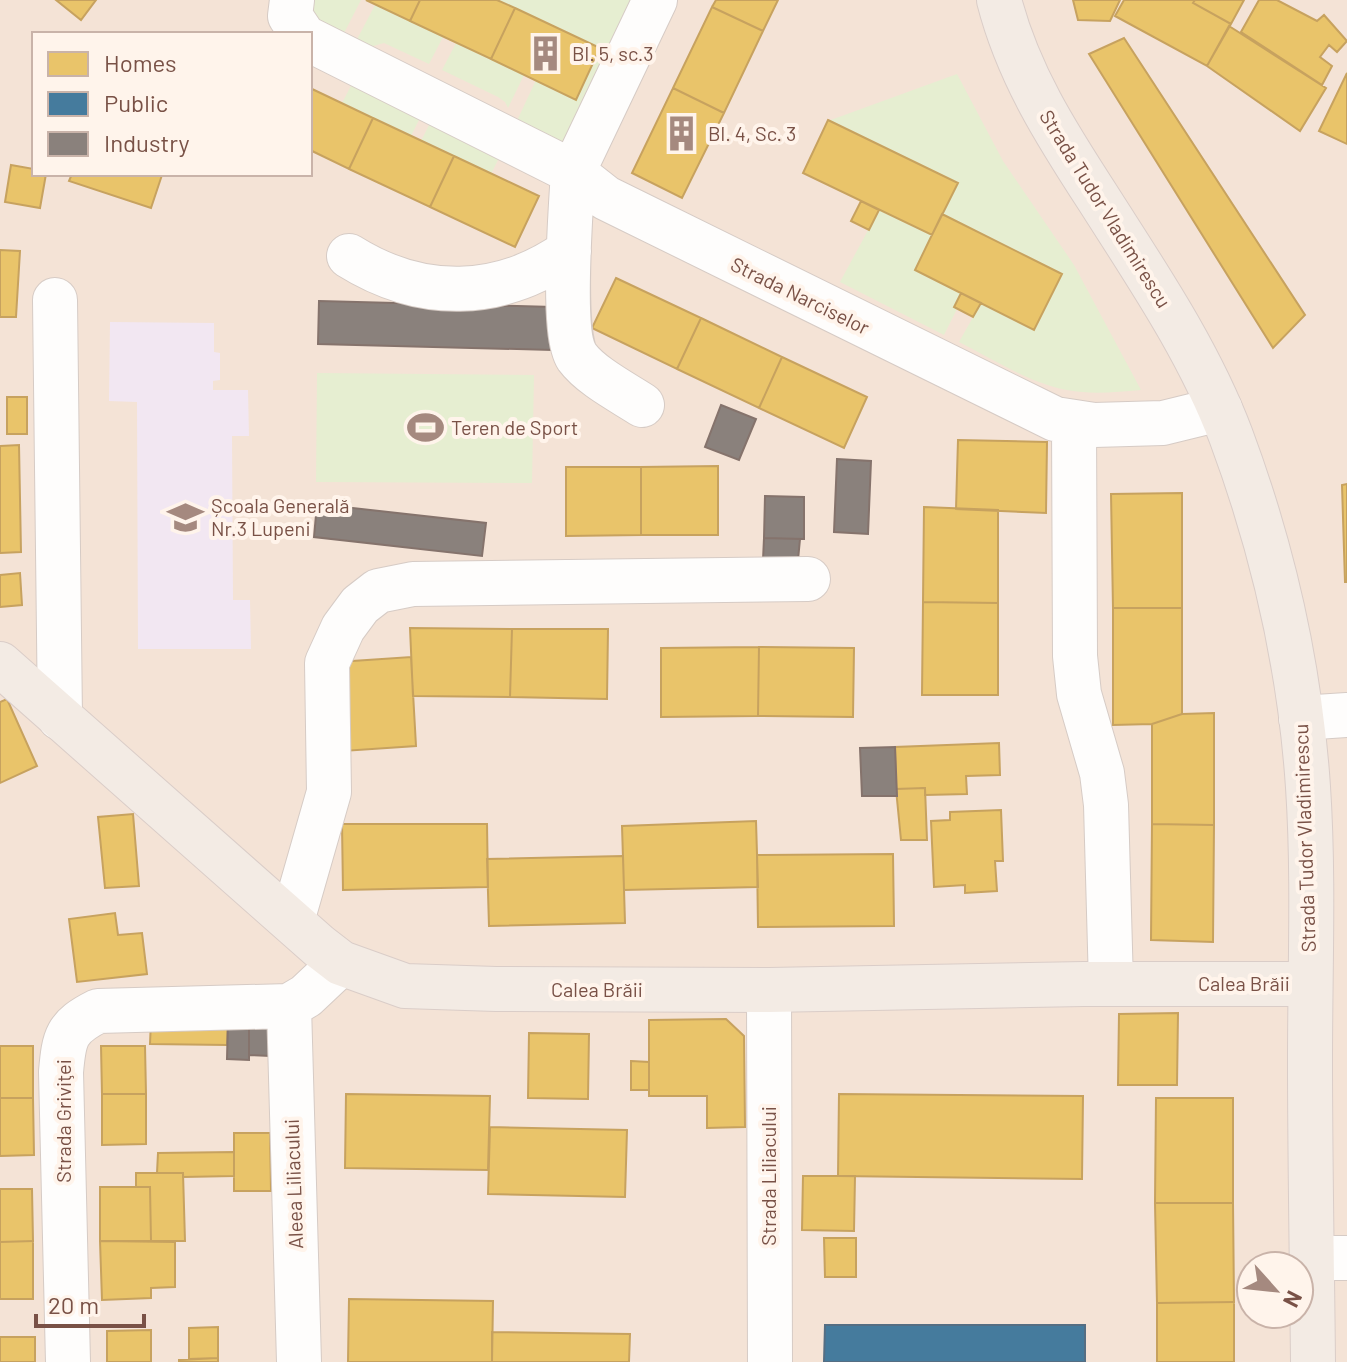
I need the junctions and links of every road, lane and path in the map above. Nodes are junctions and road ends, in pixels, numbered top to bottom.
1 (292, 0) edge
2 (655, 0) edge
3 (999, 0) edge
4 (301, 32) edge
5 (312, 41) edge
6 (573, 172) junction
7 (569, 251) junction
8 (349, 256) dead end
9 (55, 300) dead end
10 (642, 405) dead end
11 (1220, 409) junction
12 (1074, 422) junction
13 (808, 579) dead end
14 (0, 664) edge
15 (1347, 715) edge
16 (60, 718) junction
17 (1301, 718) junction
18 (292, 921) junction
19 (341, 963) junction
20 (1111, 984) junction
21 (1310, 984) junction
22 (769, 990) junction
23 (289, 1006) junction
24 (1329, 1258) edge
25 (68, 1362) edge
26 (299, 1362) edge
27 (770, 1362) edge
28 (1313, 1362) edge

1 - 4 street
2 - 6 street
3 - 11 main road, Strada Tudor Vladimirescu
5 - 6 street, Strada Narciselor
6 - 7 street
6 - 12 street, Strada Narciselor
7 - 8 street
7 - 10 street
9 - 16 street
11 - 12 street, Strada Narciselor
11 - 17 main road, Strada Tudor Vladimirescu
12 - 20 street
13 - 18 street
14 - 16 main road, Calea Brăii
15 - 17 street
16 - 18 main road, Calea Brăii
17 - 21 main road, Strada Tudor Vladimirescu
18 - 19 main road, Calea Brăii
19 - 22 main road, Calea Brăii
19 - 23 street
20 - 21 main road, Calea Brăii
20 - 22 main road, Calea Brăii
21 - 24 main road, Strada Tudor Vladimirescu
22 - 27 street, Strada Liliacului
23 - 25 street, Strada Griviţei
23 - 26 street, Aleea Liliacului
24 - 28 main road, Strada Tudor Vladimirescu

